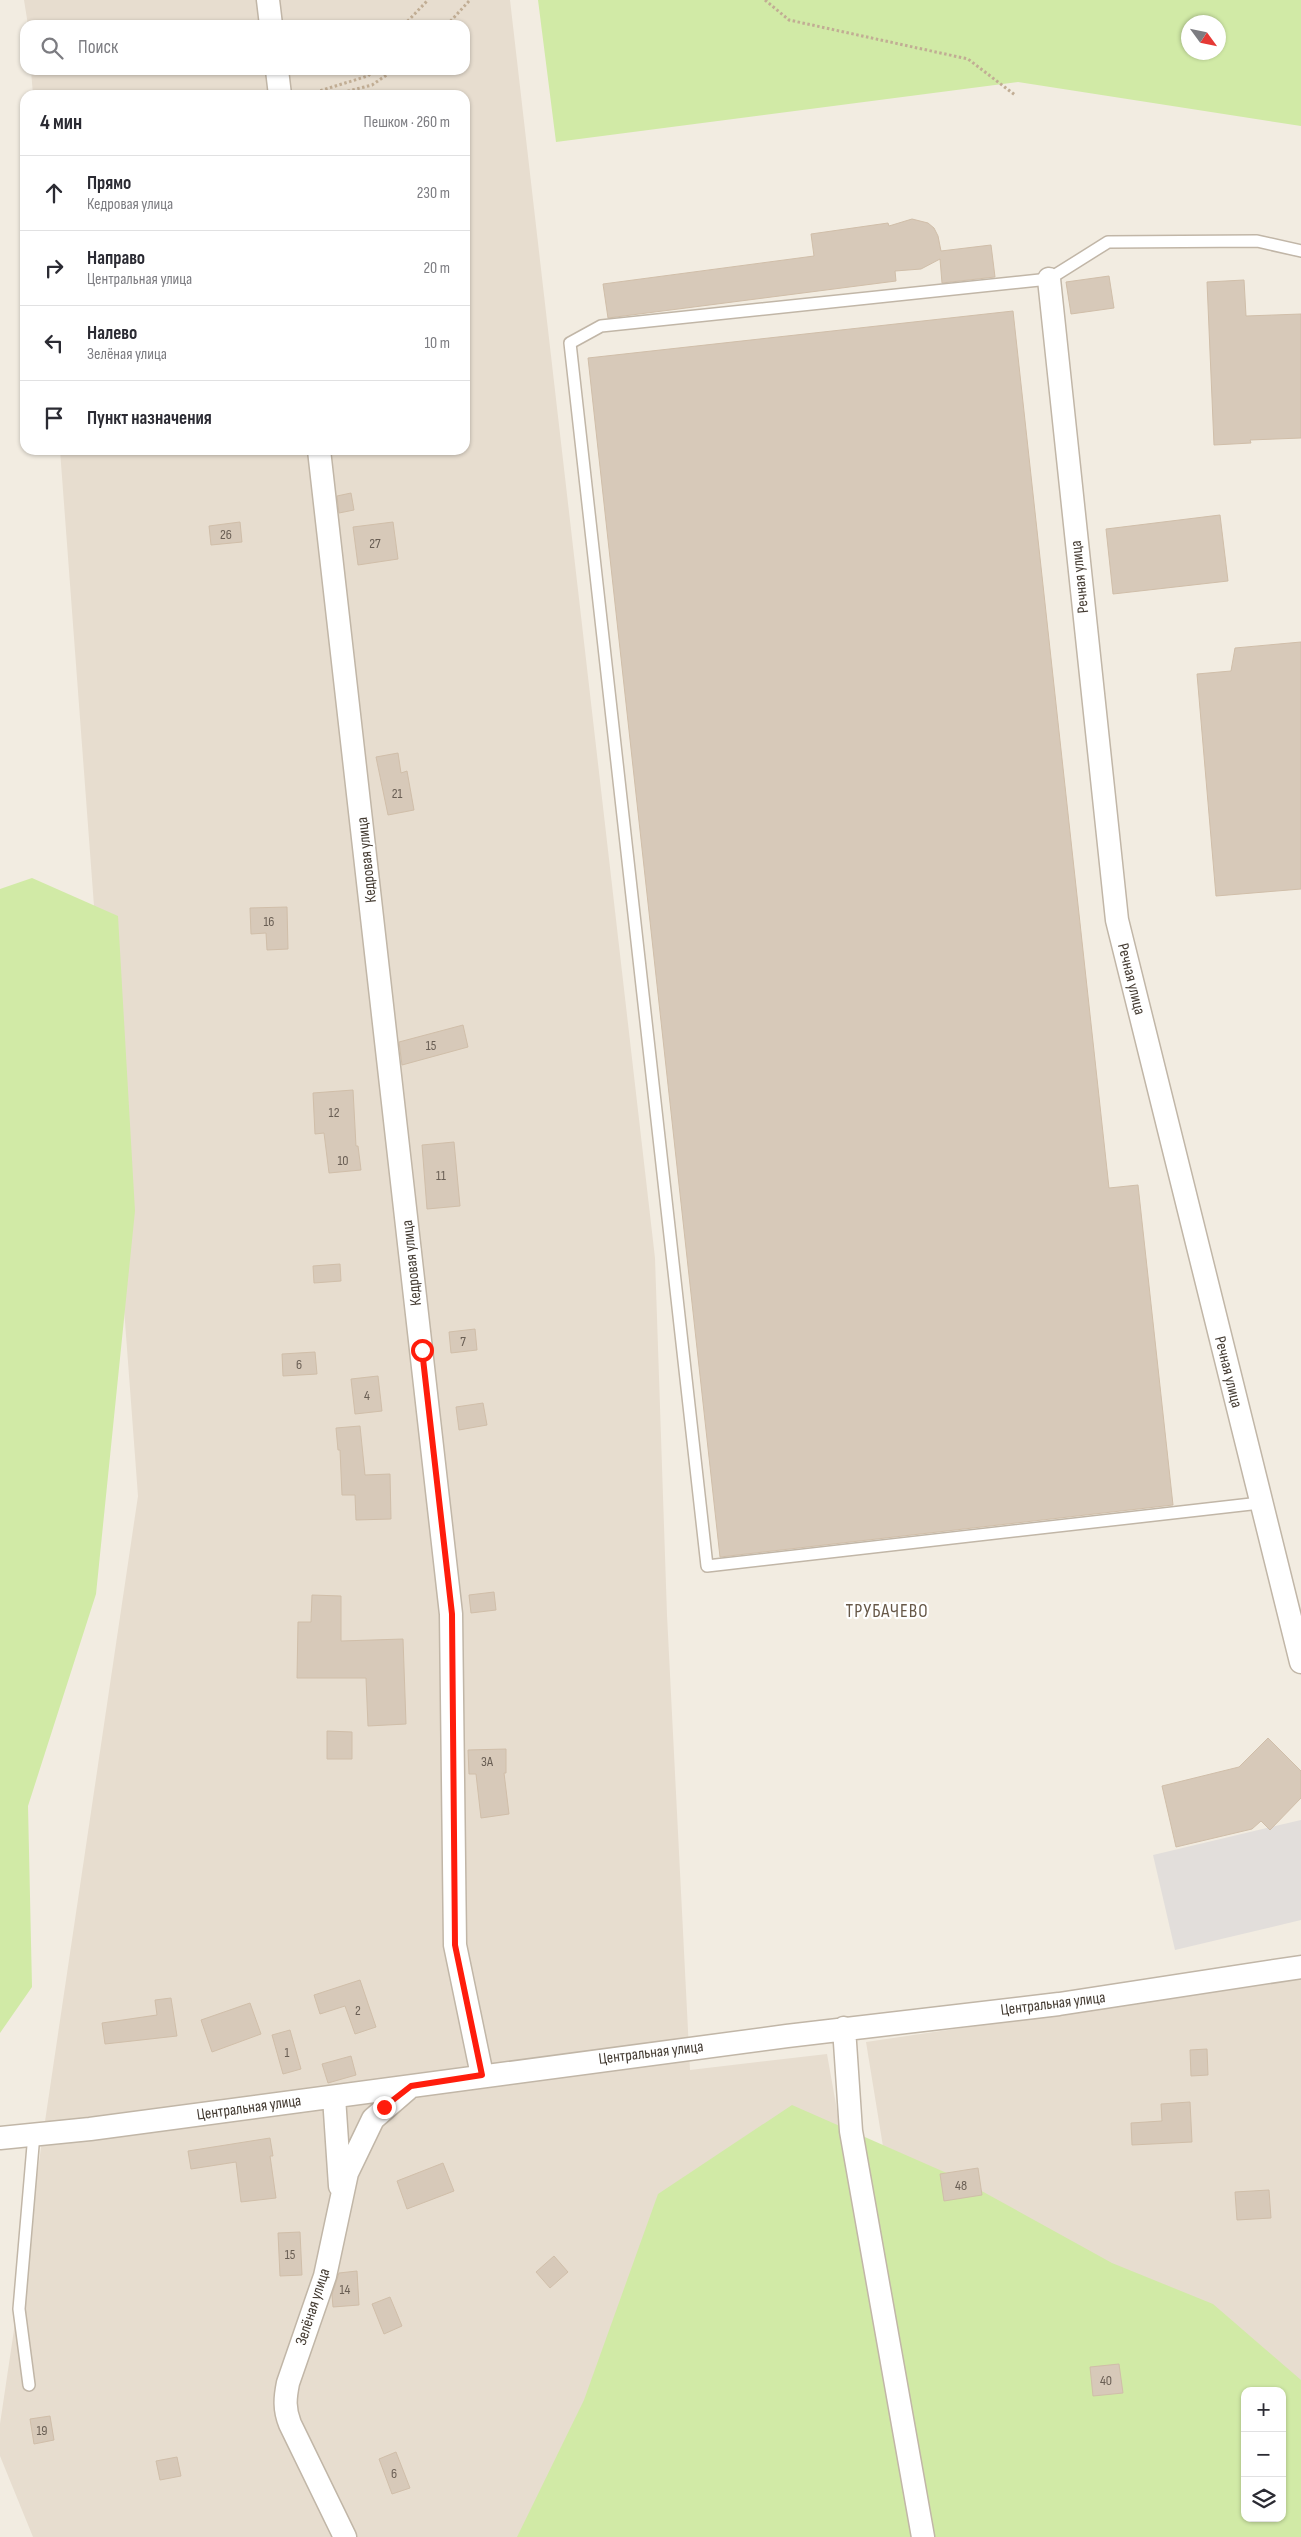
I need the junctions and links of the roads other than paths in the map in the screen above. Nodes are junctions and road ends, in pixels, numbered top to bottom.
1 (268, 0) edge
2 (270, 20) edge
3 (278, 75) edge
4 (279, 90) edge
5 (1301, 251) edge
6 (1048, 279) junction
7 (320, 455) edge
8 (1260, 1503) junction
9 (1301, 1662) edge
10 (1301, 1967) edge
11 (844, 2028) junction
12 (482, 2075) junction
13 (411, 2086) junction
14 (334, 2097) junction
15 (34, 2134) junction
16 (0, 2138) edge
17 (340, 2197) junction
18 (30, 2385) dead end
19 (345, 2537) edge
20 (923, 2537) edge

1 - 2 street
3 - 4 street
5 - 6 lane
6 - 8 street, Речная улица
6 - 8 lane
7 - 12 street, Кедровая улица
8 - 9 street, Речная улица
10 - 11 street, Центральная улица
11 - 12 street, Центральная улица
11 - 20 street
12 - 13 street, Центральная улица
13 - 14 street, Центральная улица
13 - 17 street, Зелёная улица
14 - 15 street, Центральная улица
14 - 17 street
15 - 16 street, Центральная улица
15 - 18 lane
17 - 19 street, Зелёная улица

